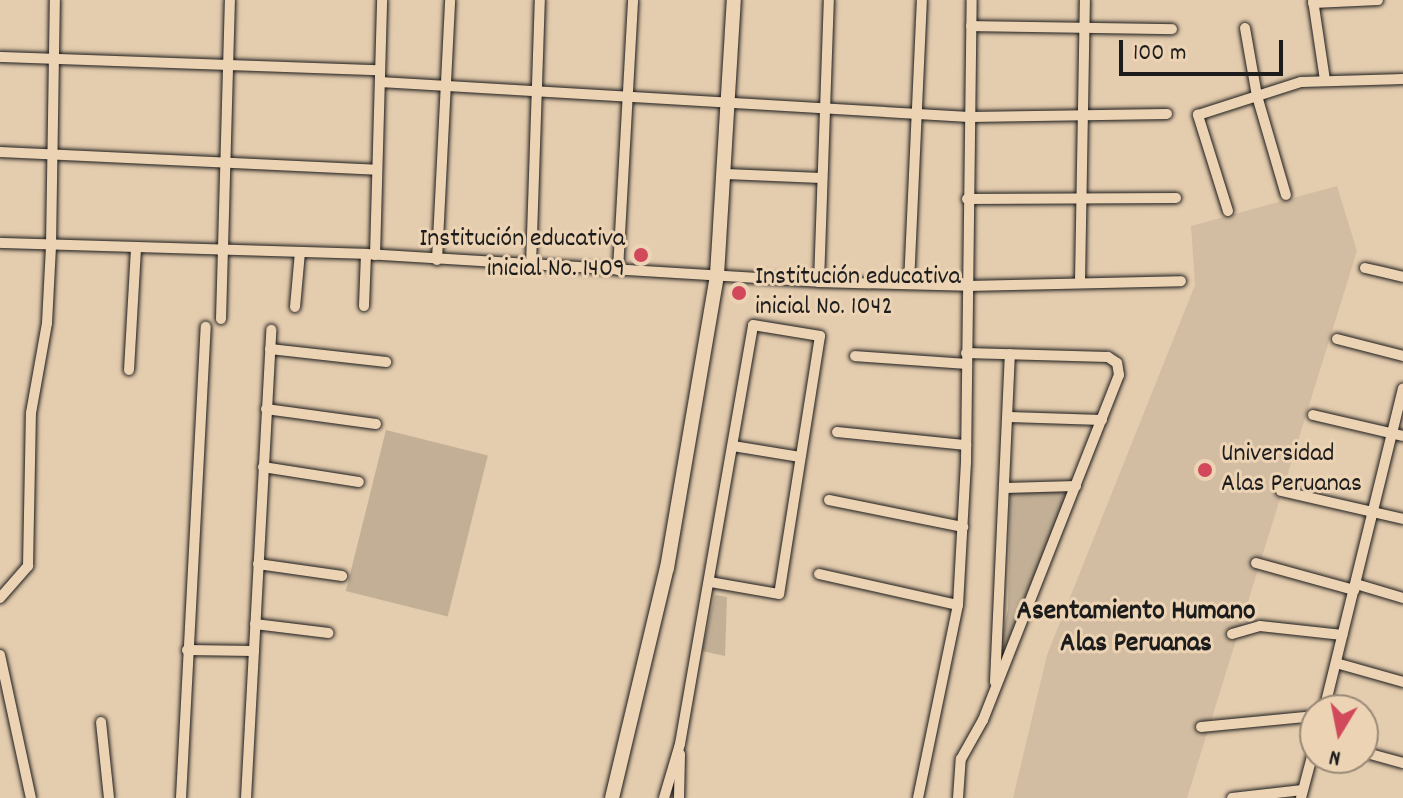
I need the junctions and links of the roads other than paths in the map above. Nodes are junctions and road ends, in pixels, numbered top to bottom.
1 (55, 0) edge
2 (230, 0) edge
3 (382, 0) edge
4 (450, 0) edge
5 (540, 0) edge
6 (633, 0) edge
7 (734, 0) edge
8 (829, 0) edge
9 (922, 0) edge
10 (972, 0) edge
11 (1085, 0) edge
12 (1378, 0) edge
13 (1313, 1) edge
14 (971, 26) junction
15 (1084, 28) junction
16 (1245, 28) dead end
17 (1172, 29) dead end
18 (0, 57) edge
19 (53, 59) junction
20 (228, 64) junction
21 (380, 76) junction
22 (1403, 79) edge
23 (1325, 80) junction
24 (448, 86) junction
25 (537, 92) junction
26 (1257, 96) junction
27 (629, 97) junction
28 (728, 104) junction
29 (824, 107) junction
30 (918, 113) junction
31 (1167, 114) dead end
32 (969, 117) junction
33 (1083, 118) junction
34 (0, 152) edge
35 (53, 154) junction
36 (226, 162) junction
37 (377, 170) junction
38 (725, 174) junction
39 (822, 178) junction
40 (1286, 195) dead end
41 (1082, 197) junction
42 (1176, 198) dead end
43 (967, 199) junction
44 (1228, 211) dead end
45 (0, 243) edge
46 (51, 246) junction
47 (136, 247) junction
48 (222, 248) junction
49 (300, 252) junction
50 (370, 255) junction
51 (437, 260) junction
52 (531, 266) junction
53 (1365, 268) dead end
54 (618, 270) junction
55 (717, 275) junction
56 (1403, 277) edge
57 (1080, 281) junction
58 (1181, 281) dead end
59 (819, 282) junction
60 (909, 284) junction
61 (967, 286) junction
62 (364, 306) dead end
63 (295, 307) dead end
64 (221, 319) dead end
65 (206, 327) dead end
66 (271, 330) dead end
67 (1337, 339) dead end
68 (270, 349) junction
69 (1010, 354) junction
70 (855, 356) dead end
71 (1403, 356) edge
72 (966, 358) junction
73 (386, 362) dead end
74 (129, 370) dead end
75 (1403, 389) edge
76 (266, 409) junction
77 (1313, 415) dead end
78 (1009, 417) junction
79 (1102, 420) junction
80 (376, 424) dead end
81 (837, 432) dead end
82 (1397, 434) edge
83 (966, 445) junction
84 (733, 446) junction
85 (800, 457) junction
86 (263, 467) junction
87 (359, 482) dead end
88 (1076, 486) junction
89 (1005, 488) junction
90 (1281, 491) dead end
91 (829, 500) dead end
92 (1375, 512) junction
93 (1403, 519) edge
94 (963, 527) junction
95 (1256, 563) dead end
96 (258, 564) junction
97 (819, 574) dead end
98 (342, 576) dead end
99 (710, 582) junction
100 (1355, 587) junction
101 (0, 598) edge
102 (1403, 598) edge
103 (958, 605) junction
104 (255, 624) junction
105 (328, 633) dead end
106 (1232, 634) dead end
107 (1343, 635) junction
108 (187, 650) junction
109 (254, 651) junction
110 (0, 655) edge
111 (1336, 663) junction
112 (1403, 682) edge
113 (996, 688) junction
114 (1328, 694) edge
115 (1299, 718) edge
116 (101, 722) dead end
117 (1201, 727) dead end
118 (680, 744) junction
119 (1379, 756) edge
120 (1403, 763) edge
121 (1307, 774) edge
122 (1302, 794) edge
123 (31, 798) edge
124 (109, 798) edge
125 (181, 798) edge
126 (246, 798) edge
127 (612, 798) edge
128 (664, 798) edge
129 (679, 798) edge
130 (918, 798) edge
131 (958, 798) edge
132 (1232, 798) edge

1 - 19 street
2 - 20 street
3 - 21 street
4 - 24 street
5 - 25 street
6 - 27 street
7 - 28 street
8 - 29 street
9 - 30 street
10 - 14 street
11 - 15 street
12 - 13 street
13 - 23 street
14 - 15 street
14 - 32 street
15 - 17 street
15 - 33 street
16 - 26 street
18 - 19 street
19 - 20 street
19 - 35 street
20 - 21 street
20 - 36 street
21 - 24 street
21 - 37 street
22 - 23 street
23 - 26 street
24 - 25 street
24 - 51 street
25 - 27 street
25 - 52 street
26 - 40 street
26 - 44 street
27 - 28 street
27 - 54 street
28 - 29 street
28 - 38 street
29 - 30 street
29 - 39 street
30 - 32 street
30 - 60 street
31 - 33 street
32 - 33 street
32 - 43 street
33 - 41 street
34 - 35 street
35 - 36 street
35 - 46 street
36 - 37 street
36 - 48 street
37 - 50 street
38 - 39 street
38 - 55 street
39 - 59 street
41 - 42 street
41 - 43 street
41 - 57 street
43 - 61 street
45 - 46 street
46 - 47 street
46 - 101 street
47 - 48 street
47 - 74 street
48 - 49 street
48 - 64 street
49 - 50 street
49 - 63 street
50 - 51 street
50 - 62 street
51 - 52 street
52 - 54 street
53 - 56 street
54 - 55 street
55 - 59 street
55 - 127 street
57 - 58 street
57 - 61 street
59 - 60 street
60 - 61 street
61 - 72 street
65 - 108 street
66 - 68 street
67 - 71 street
68 - 73 street
68 - 76 street
69 - 72 street
69 - 78 street
69 - 79 street
70 - 72 street
72 - 83 street
75 - 82 street
76 - 80 street
76 - 86 street
77 - 82 street
78 - 79 street
78 - 89 street
79 - 88 street
81 - 83 street
82 - 92 street
83 - 94 street
84 - 85 street
84 - 85 street
84 - 99 street
85 - 99 street
86 - 87 street
86 - 96 street
88 - 89 street
88 - 113 street
89 - 113 street
90 - 92 street
91 - 94 street
92 - 93 street
92 - 100 street
94 - 103 street
95 - 100 street
96 - 98 street
96 - 104 street
97 - 103 street
99 - 118 street
100 - 102 street
100 - 107 street
103 - 130 street
104 - 105 street
104 - 109 street
106 - 107 street
107 - 111 street
108 - 109 street
108 - 125 street
109 - 126 street
110 - 123 street
111 - 112 street
111 - 114 street
113 - 131 street
115 - 117 street
116 - 124 street
118 - 128 street
118 - 129 street
119 - 120 street
121 - 122 street
122 - 132 street

